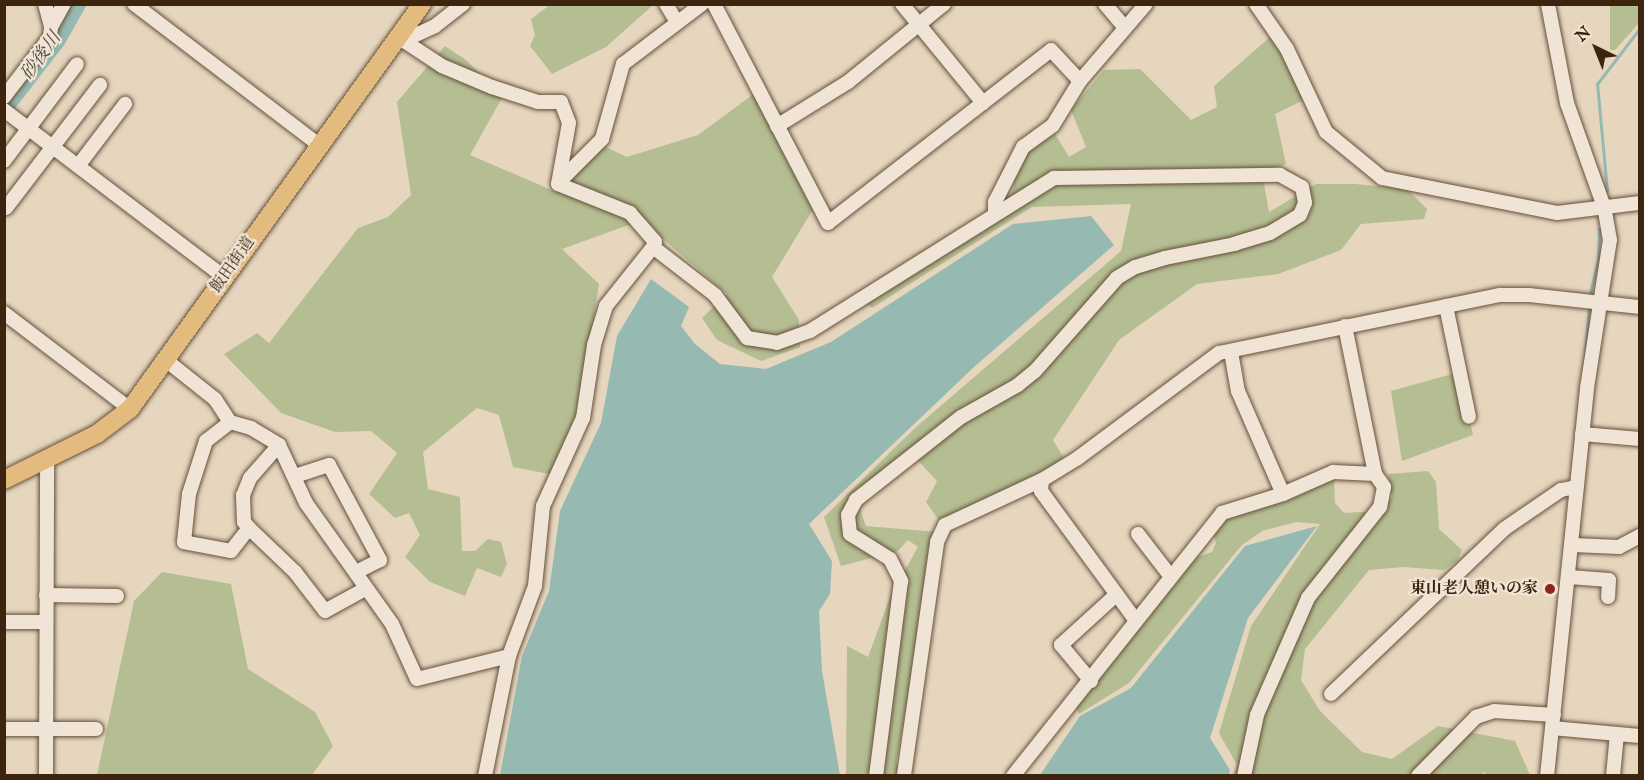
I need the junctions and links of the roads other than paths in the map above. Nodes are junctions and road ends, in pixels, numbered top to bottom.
1 (45, 4) edge
2 (64, 4) edge
3 (134, 4) edge
4 (422, 4) edge
5 (463, 4) edge
6 (666, 4) edge
7 (702, 4) edge
8 (714, 4) edge
9 (902, 4) edge
10 (944, 4) edge
11 (1105, 4) edge
12 (1146, 4) edge
13 (1256, 4) edge
14 (1548, 4) edge
15 (677, 22) junction
16 (919, 26) junction
17 (51, 27) junction
18 (1125, 28) junction
19 (401, 39) junction
20 (77, 64) dead end
21 (1080, 81) junction
22 (100, 85) dead end
23 (4, 97) edge
24 (982, 103) junction
25 (125, 104) dead end
26 (9, 114) edge
27 (777, 126) junction
28 (30, 129) junction
29 (318, 144) junction
30 (52, 146) junction
31 (4, 161) edge
32 (78, 166) junction
33 (558, 184) junction
34 (1640, 203) edge
35 (1604, 207) junction
36 (6, 208) dead end
37 (995, 214) junction
38 (653, 247) junction
39 (224, 277) junction
40 (1599, 303) junction
41 (1446, 306) junction
42 (1640, 307) edge
43 (4, 313) edge
44 (1345, 326) junction
45 (1231, 352) junction
46 (167, 361) junction
47 (130, 409) junction
48 (1469, 417) dead end
49 (230, 423) junction
50 (1582, 434) junction
51 (1640, 439) edge
52 (279, 445) junction
53 (47, 459) junction
54 (1375, 474) junction
55 (295, 476) junction
56 (4, 480) edge
57 (1042, 480) junction
58 (1577, 487) junction
59 (1283, 494) junction
60 (249, 528) junction
61 (1138, 534) dead end
62 (1640, 536) edge
63 (1573, 545) junction
64 (356, 573) junction
65 (1171, 577) junction
66 (1569, 577) junction
67 (365, 589) junction
68 (1116, 595) junction
69 (46, 596) junction
70 (117, 596) dead end
71 (1608, 597) dead end
72 (4, 621) edge
73 (1136, 621) junction
74 (46, 622) junction
75 (509, 656) junction
76 (1091, 681) junction
77 (1331, 694) dead end
78 (1553, 722) junction
79 (4, 729) edge
80 (96, 729) dead end
81 (46, 730) junction
82 (1617, 734) junction
83 (1640, 736) edge
84 (904, 775) edge
85 (46, 776) edge
86 (485, 776) edge
87 (876, 776) edge
88 (1013, 776) edge
89 (1244, 776) edge
90 (1418, 776) edge
91 (1547, 776) edge
92 (1614, 776) edge

1 - 17 street
2 - 17 street
3 - 29 street
4 - 19 main road, 飯田街道
5 - 19 street
6 - 15 street
7 - 15 street
8 - 27 street
9 - 16 street
10 - 16 street
11 - 18 street
12 - 18 street
13 - 35 street
14 - 35 street
15 - 33 street
16 - 24 street
16 - 27 street
17 - 23 street
18 - 21 street
19 - 29 main road, 飯田街道
19 - 33 street
20 - 28 street
21 - 24 street
21 - 37 street
22 - 30 street
24 - 27 street
25 - 32 street
26 - 28 street
28 - 30 street
28 - 31 street
29 - 39 main road, 飯田街道
30 - 32 street
30 - 36 street
32 - 39 street
33 - 38 street
34 - 35 street
35 - 40 street
37 - 38 street
37 - 87 street
38 - 75 street
39 - 46 main road, 飯田街道
40 - 41 street
40 - 42 street
40 - 50 street
41 - 44 street
41 - 48 street
43 - 47 street
44 - 45 street
44 - 54 street
45 - 57 street
45 - 59 street
46 - 47 main road, 飯田街道
46 - 49 street
47 - 53 main road, 飯田街道
49 - 52 street
49 - 60 street
50 - 51 street
50 - 58 street
52 - 55 street
52 - 60 street
53 - 56 main road, 飯田街道
53 - 69 street
54 - 59 street
54 - 89 street
55 - 64 street
55 - 64 street
57 - 68 street
57 - 84 street
58 - 63 street
58 - 77 street
59 - 65 street
60 - 67 street
61 - 65 street
62 - 63 street
63 - 66 street
64 - 67 street
65 - 73 street
66 - 71 street
66 - 78 street
67 - 75 street
68 - 73 street
68 - 76 street
69 - 70 street
69 - 74 street
72 - 74 street
73 - 76 street
74 - 81 street
75 - 86 street
76 - 88 street
78 - 82 street
78 - 90 street
78 - 91 street
79 - 81 street
80 - 81 street
81 - 85 street
82 - 83 street
82 - 92 street

